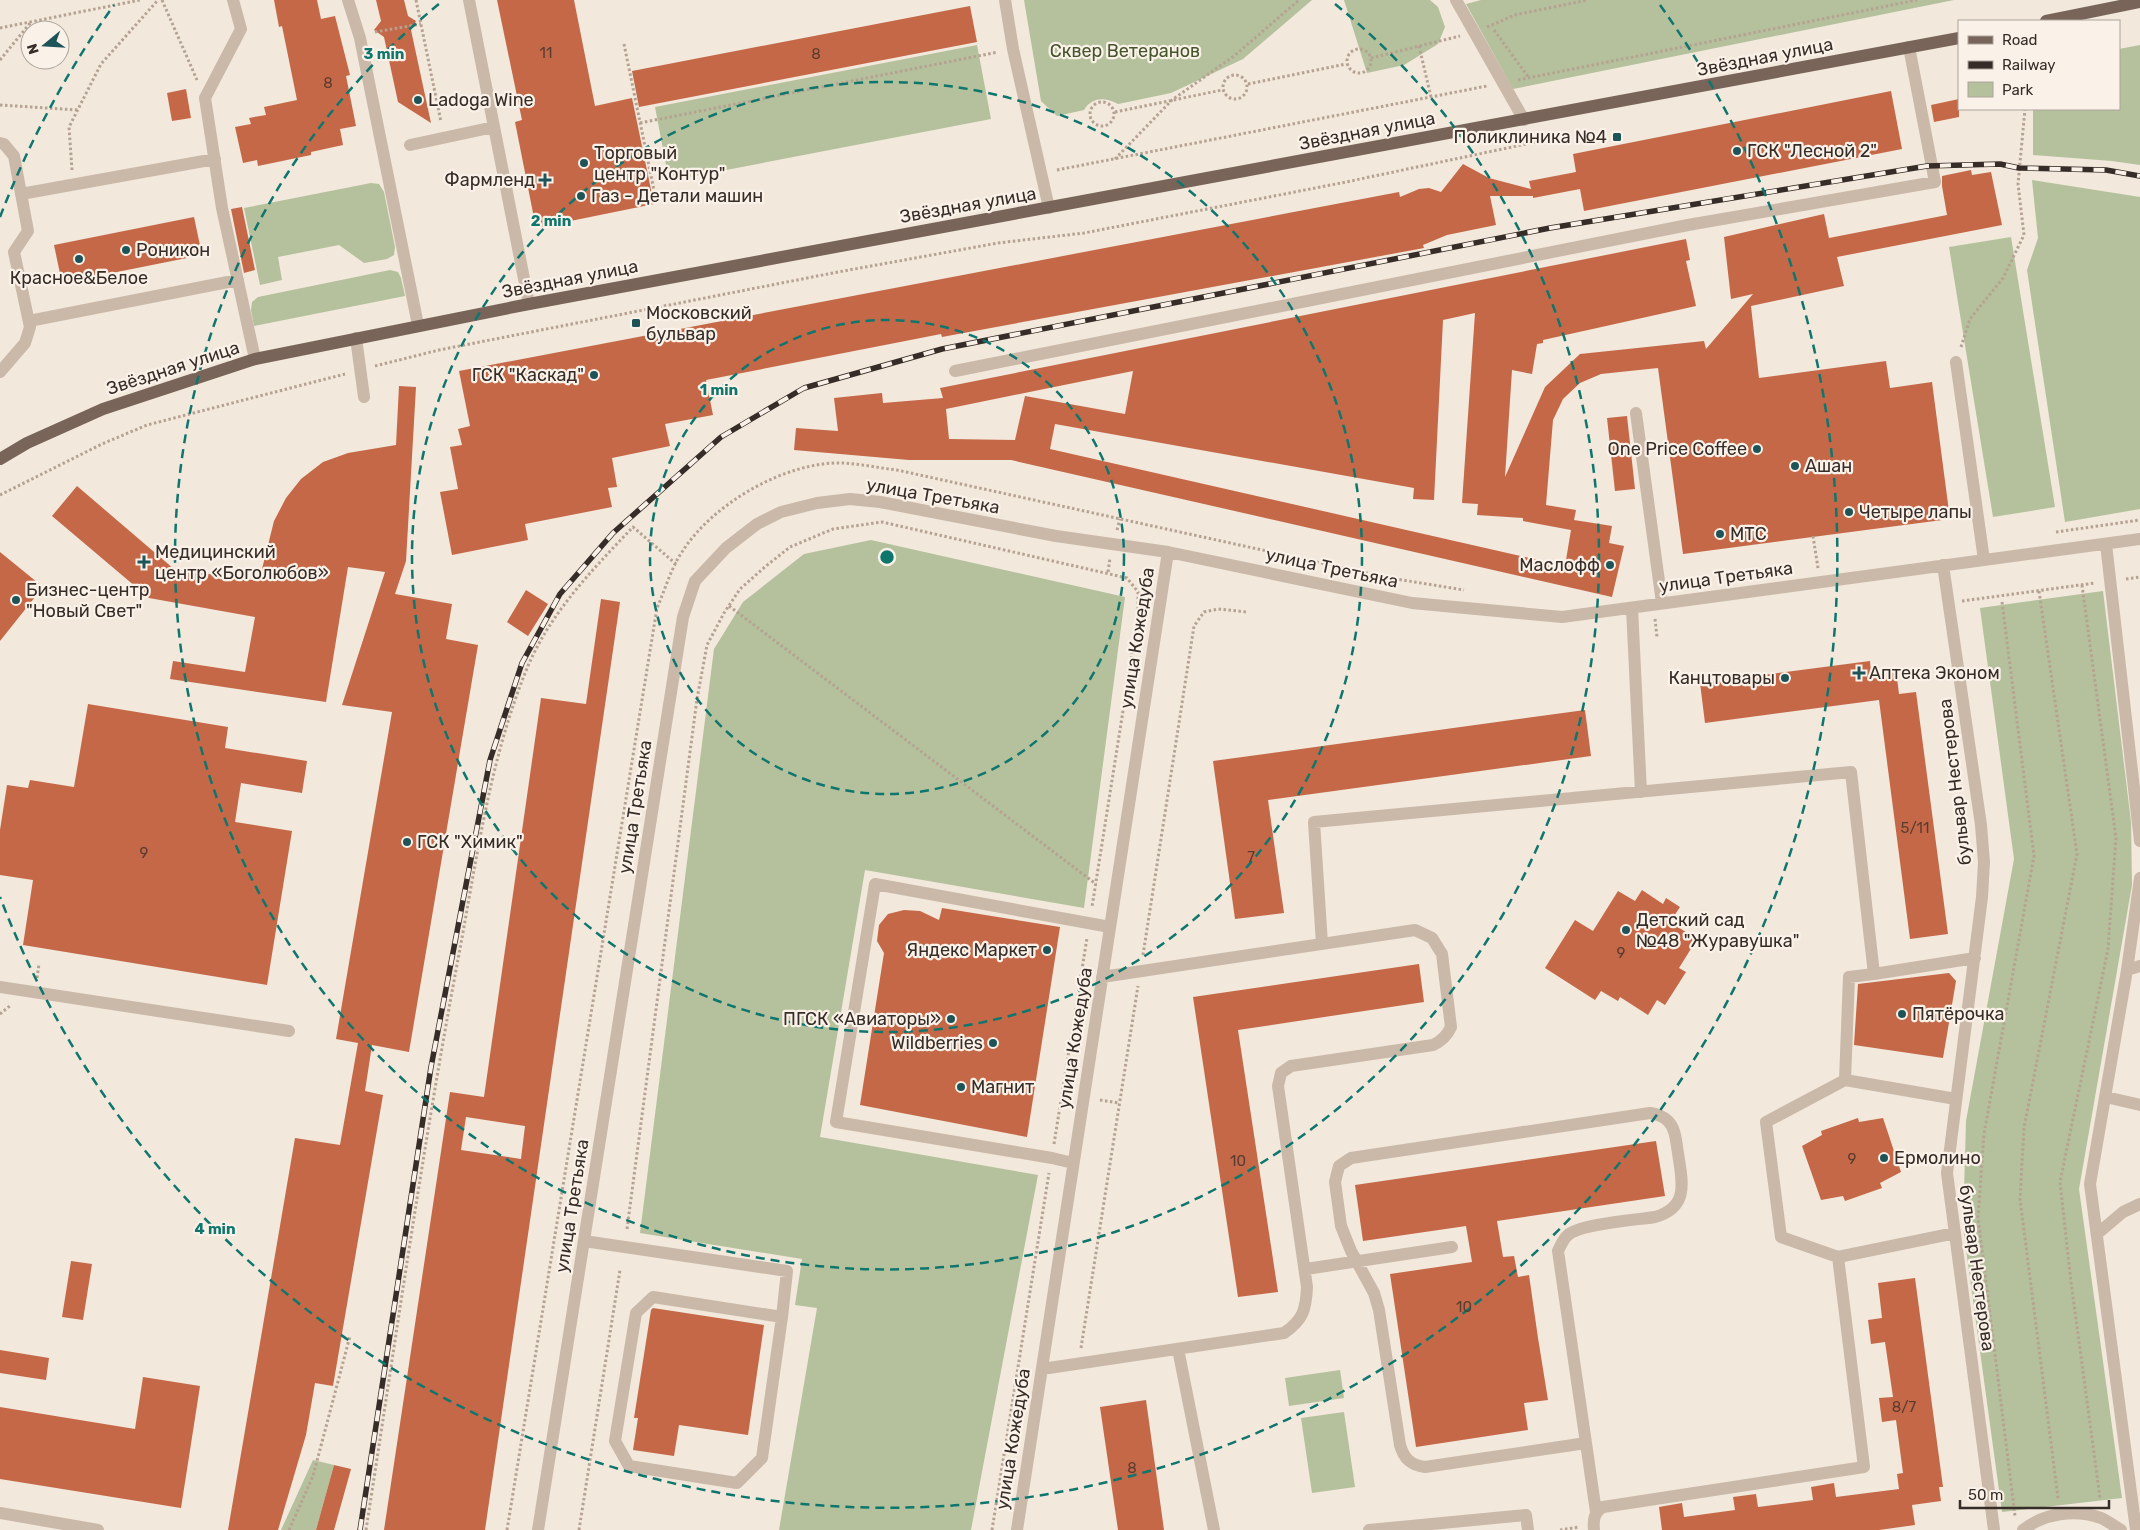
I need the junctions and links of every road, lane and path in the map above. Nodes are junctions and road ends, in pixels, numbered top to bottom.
1 (140, 0) edge
2 (158, 0) edge
3 (162, 0) edge
4 (233, 0) edge
5 (348, 0) edge
6 (416, 0) edge
7 (469, 0) edge
8 (1005, 0) edge
9 (1299, 0) edge
10 (1456, 0) edge
11 (1917, 0) edge
12 (2140, 2) edge
13 (1485, 19) dead end
14 (37, 20) edge
15 (2051, 20) edge
16 (20, 24) edge
17 (421, 24) junction
18 (0, 28) edge
19 (358, 35) junction
20 (20, 36) edge
21 (1958, 38) edge
22 (624, 44) dead end
23 (1419, 46) dead end
24 (1909, 48) junction
25 (1013, 49) junction
26 (0, 60) edge
27 (1346, 64) junction
28 (1529, 78) junction
29 (1503, 83) junction
30 (1248, 84) junction
31 (1222, 90) junction
32 (1431, 97) junction
33 (205, 98) junction
34 (1172, 100) junction
35 (0, 105) edge
36 (78, 110) junction
37 (2025, 110) edge
38 (1115, 112) junction
39 (1524, 120) junction
40 (640, 123) junction
41 (494, 128) junction
42 (444, 138) junction
43 (1550, 139) dead end
44 (0, 143) edge
45 (410, 145) dead end
46 (215, 159) junction
47 (1114, 159) junction
48 (1042, 173) junction
49 (74, 185) junction
50 (22, 194) junction
51 (656, 200) dead end
52 (1050, 208) junction
53 (238, 280) junction
54 (529, 304) junction
55 (29, 321) junction
56 (418, 325) junction
57 (356, 338) junction
58 (255, 359) junction
59 (1956, 362) joint
60 (361, 370) junction
61 (955, 371) dead end
62 (0, 372) edge
63 (364, 397) dead end
64 (1636, 413) dead end
65 (0, 459) edge
66 (0, 495) edge
67 (2140, 520) edge
68 (2047, 533) dead end
69 (1813, 536) dead end
70 (2140, 539) edge
71 (2106, 544) junction
72 (1168, 552) junction
73 (1984, 560) junction
74 (676, 564) junction
75 (1943, 565) junction
76 (1827, 568) dead end
77 (2140, 577) edge
78 (2110, 581) junction
79 (2082, 585) junction
80 (1469, 590) dead end
81 (2039, 591) junction
82 (2002, 602) dead end
83 (1662, 603) junction
84 (1948, 603) junction
85 (1632, 608) junction
86 (1247, 612) dead end
87 (1641, 792) junction
88 (2140, 841) edge
89 (2140, 878) edge
90 (1096, 884) dead end
91 (1110, 927) junction
92 (1322, 944) junction
93 (1975, 958) junction
94 (2140, 966) edge
95 (2128, 970) junction
96 (1140, 971) junction
97 (1874, 974) junction
98 (1102, 977) junction
99 (0, 987) edge
100 (289, 1031) dead end
101 (1845, 1080) junction
102 (2106, 1098) junction
103 (1956, 1099) junction
104 (2140, 1105) edge
105 (1074, 1163) junction
106 (2140, 1204) edge
107 (627, 1229) dead end
108 (1955, 1233) junction
109 (2097, 1234) junction
110 (584, 1241) junction
111 (1452, 1247) dead end
112 (1838, 1257) junction
113 (1356, 1261) junction
114 (1306, 1269) junction
115 (620, 1270) dead end
116 (782, 1317) junction
117 (350, 1336) dead end
118 (1178, 1349) junction
119 (1078, 1364) junction
120 (1042, 1369) junction
121 (1586, 1443) junction
122 (2058, 1498) dead end
123 (2100, 1498) dead end
124 (1596, 1512) junction
125 (0, 1514) edge
126 (2015, 1516) dead end
127 (98, 1530) edge
128 (289, 1530) edge
129 (366, 1530) edge
130 (507, 1530) edge
131 (538, 1530) edge
132 (579, 1530) edge
133 (1017, 1530) edge
134 (1214, 1530) edge
135 (1370, 1530) edge
136 (1528, 1530) edge
137 (1594, 1530) edge
138 (1994, 1530) edge
139 (2023, 1530) edge
140 (2121, 1530) edge
141 (2136, 1530) edge

1 - 14 path
2 - 36 path
3 - 33 path
4 - 33 street
5 - 19 street
6 - 17 path
7 - 41 street
8 - 25 street
9 - 34 path
10 - 29 street
11 - 28 path
12 - 15 main road
13 - 28 path
16 - 18 path
17 - 19 path
17 - 42 path
19 - 56 street
20 - 26 path
21 - 24 main road, Звёздная улица
22 - 40 path
23 - 32 path
24 - 39 main road, Звёздная улица
24 - 61 street
25 - 40 path
25 - 48 street
27 - 27 path
27 - 30 path
28 - 29 path
29 - 32 path
29 - 39 street
30 - 31 path
30 - 31 path
31 - 34 path
32 - 47 path
33 - 46 street
34 - 38 path
34 - 47 path
35 - 36 path
36 - 49 path
37 - 59 path
38 - 38 path
39 - 52 main road, Звёздная улица
40 - 51 path
41 - 42 street
41 - 54 street
42 - 45 street
43 - 60 path
44 - 50 street
46 - 49 street
46 - 53 street
47 - 48 path
48 - 52 street
49 - 50 street
50 - 55 street
52 - 54 main road, Звёздная улица
53 - 55 street
53 - 58 street
54 - 56 main road, Звёздная улица
55 - 62 street
56 - 57 main road, Звёздная улица
57 - 58 main road, Звёздная улица
57 - 60 street
58 - 65 main road, Звёздная улица
59 - 73 street
60 - 63 street
60 - 66 path
64 - 83 street
67 - 68 path
69 - 76 path
70 - 71 street, улица Третьяка
71 - 73 street, улица Третьяка
71 - 78 street
72 - 85 street, улица Третьяка
72 - 91 street, улица Кожедуба
72 - 110 street, улица Третьяка
73 - 75 street, улица Третьяка
74 - 80 path
74 - 129 path
74 - 130 path
75 - 83 street, улица Третьяка
75 - 84 street, бульвар Нестерова
77 - 78 path
78 - 79 path
78 - 88 street
79 - 81 path
79 - 123 path
81 - 84 path
81 - 122 path
82 - 126 path
83 - 85 street, улица Третьяка
84 - 93 street, бульвар Нестерова
85 - 87 street
86 - 96 path
87 - 92 street
87 - 97 street
89 - 95 street
90 - 107 path
91 - 98 street, улица Кожедуба
91 - 105 street
92 - 96 street
92 - 114 street
93 - 97 street
93 - 103 street, бульвар Нестерова
94 - 95 street
95 - 102 street
96 - 98 street
96 - 119 path
97 - 101 street
98 - 105 street, улица Кожедуба
99 - 100 street
101 - 103 street
101 - 112 street
102 - 104 street
102 - 109 street
103 - 108 street, бульвар Нестерова
105 - 120 street, улица Кожедуба
106 - 109 street
108 - 112 street
108 - 138 street, бульвар Нестерова
109 - 141 street
110 - 116 street
110 - 131 street, улица Третьяка
111 - 113 street
112 - 124 street
113 - 114 street
113 - 121 street
113 - 121 street
114 - 118 street
115 - 132 path
116 - 116 street
117 - 128 path
118 - 119 street
118 - 134 street
119 - 120 street
120 - 133 street, улица Кожедуба
121 - 124 street
124 - 137 street
125 - 127 street
135 - 136 street
139 - 140 street

